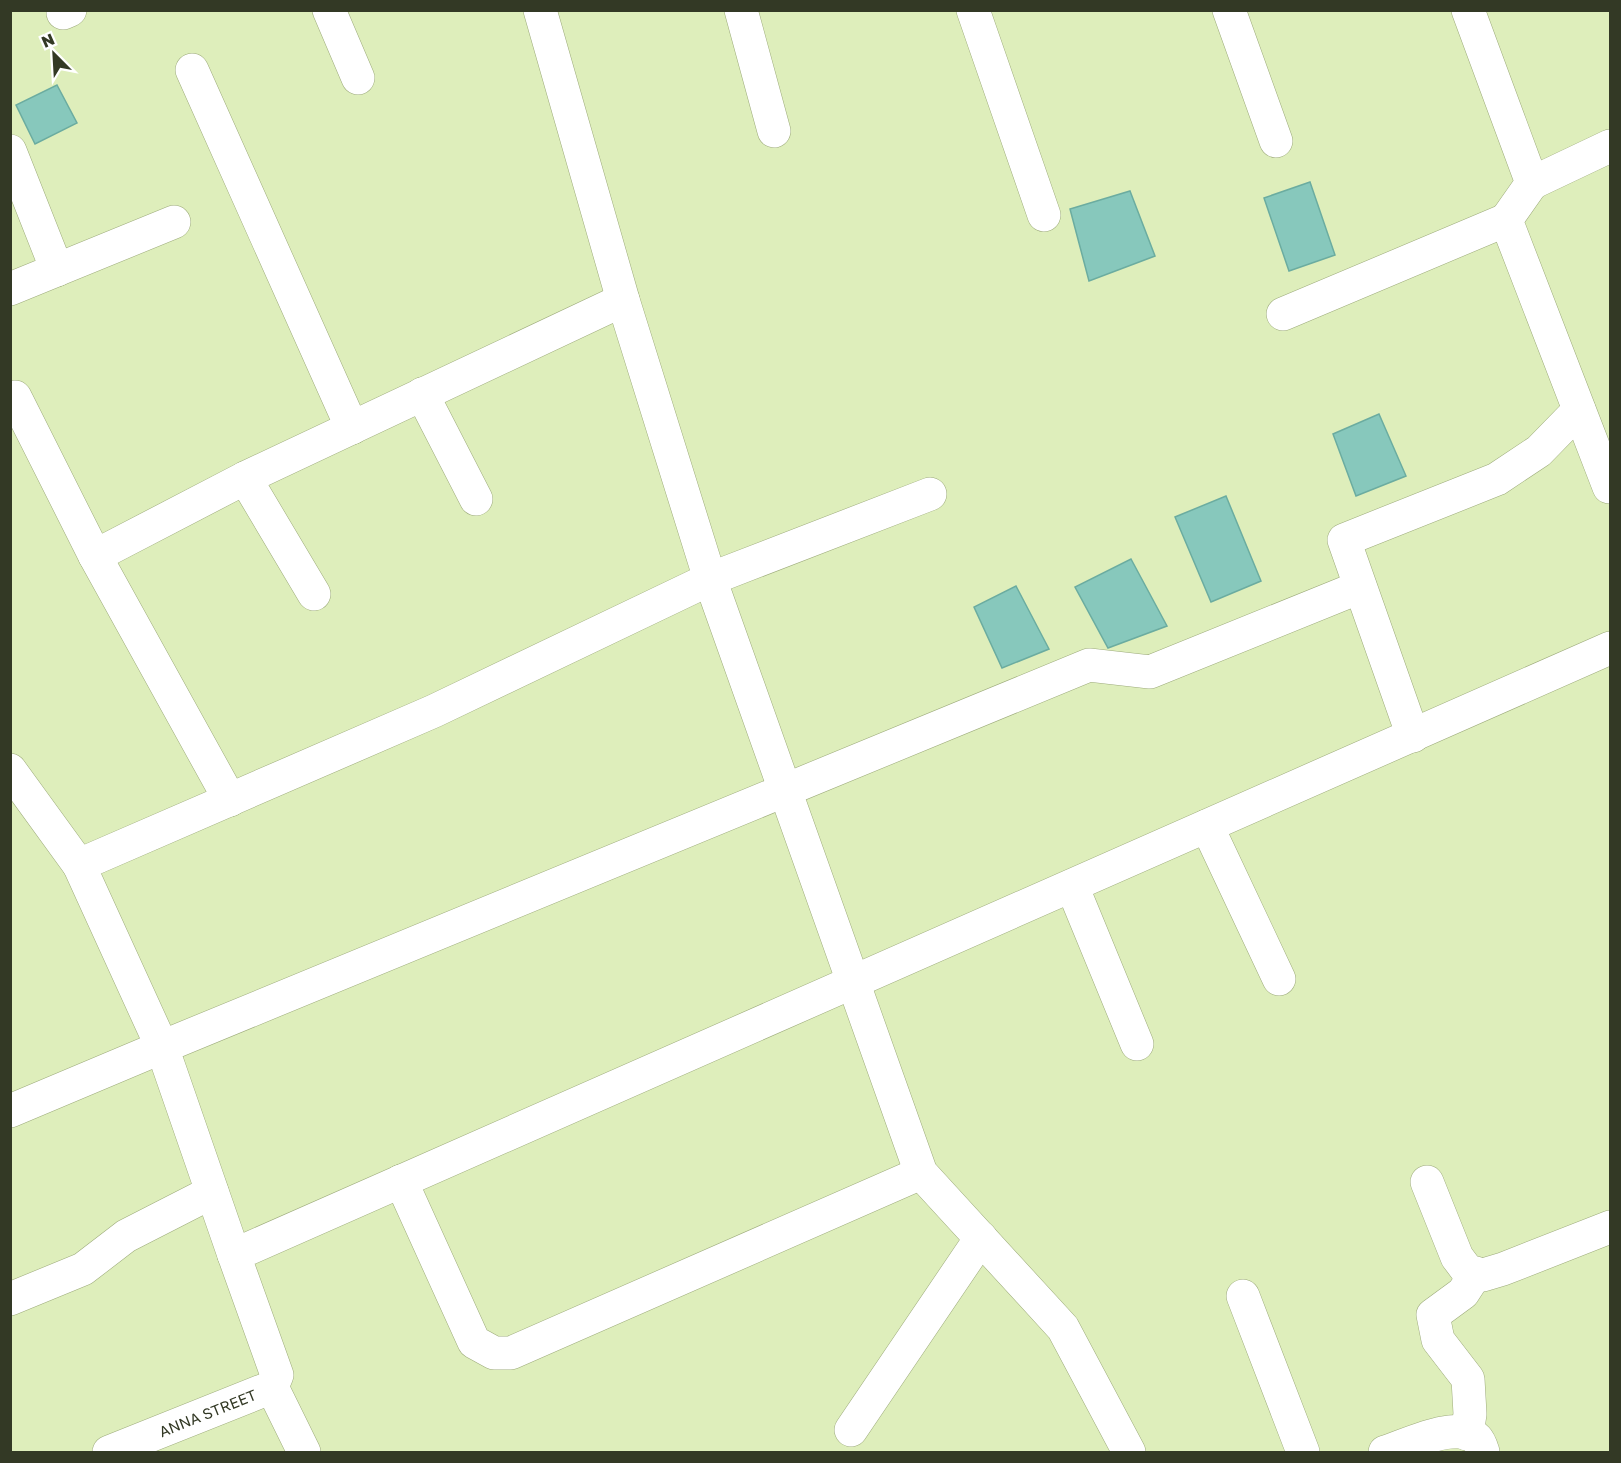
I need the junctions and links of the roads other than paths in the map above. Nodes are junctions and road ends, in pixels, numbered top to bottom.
1 (305, 10) edge
2 (322, 10) edge
3 (329, 10) edge
4 (540, 10) edge
5 (741, 10) edge
6 (973, 10) edge
7 (1229, 10) edge
8 (1468, 10) edge
9 (192, 70) dead end
10 (358, 78) dead end
11 (774, 131) dead end
12 (1276, 141) dead end
13 (1611, 146) edge
14 (10, 151) edge
15 (1532, 183) junction
16 (1044, 215) dead end
17 (1506, 220) junction
18 (174, 222) dead end
19 (57, 270) junction
20 (10, 289) edge
21 (623, 300) junction
22 (1283, 314) dead end
23 (422, 394) junction
24 (15, 397) dead end
25 (1579, 410) junction
26 (352, 428) junction
27 (245, 478) junction
28 (1609, 487) edge
29 (930, 494) dead end
30 (476, 499) dead end
31 (95, 556) junction
32 (710, 579) junction
33 (1360, 587) junction
34 (314, 594) dead end
35 (1611, 648) edge
36 (1413, 736) junction
37 (10, 770) edge
38 (784, 789) junction
39 (230, 800) junction
40 (23, 812) edge
41 (1207, 826) junction
42 (80, 865) junction
43 (1072, 886) junction
44 (1279, 979) dead end
45 (855, 981) junction
46 (1137, 1044) dead end
47 (162, 1047) junction
48 (10, 1111) edge
49 (921, 1173) junction
50 (401, 1181) junction
51 (1427, 1182) dead end
52 (212, 1192) junction
53 (1611, 1227) edge
54 (981, 1238) junction
55 (234, 1255) junction
56 (1476, 1273) junction
57 (1243, 1296) dead end
58 (10, 1299) edge
59 (272, 1387) junction
60 (851, 1430) dead end
61 (1475, 1443) edge
62 (109, 1452) edge
63 (304, 1452) edge
64 (1129, 1452) edge
65 (1303, 1452) edge
66 (1385, 1452) edge

1 - 2 street
3 - 10 street
4 - 21 street
5 - 11 street
6 - 16 street
7 - 12 street
8 - 15 street
9 - 26 street
13 - 15 street
14 - 19 street
15 - 17 street
17 - 22 street
17 - 25 street
18 - 19 street
19 - 20 street
21 - 23 street
21 - 32 street
23 - 26 street
23 - 30 street
24 - 31 street
25 - 28 street
25 - 33 street
26 - 27 street
27 - 31 street
27 - 34 street
29 - 32 street
31 - 39 street
32 - 38 street
32 - 39 street
33 - 36 street
33 - 38 street
35 - 36 street
36 - 41 street
37 - 40 street
38 - 45 street
38 - 47 street
39 - 42 street
40 - 42 street
41 - 43 street
41 - 44 street
42 - 47 street
43 - 45 street
43 - 46 street
45 - 49 street
45 - 50 street
47 - 48 street
47 - 52 street
49 - 50 street
49 - 54 street
50 - 55 street
51 - 56 street
52 - 55 street
52 - 58 street
53 - 56 street
54 - 60 street
54 - 64 street
55 - 59 street
56 - 61 street
57 - 65 street
59 - 62 street, ANNA STREET
59 - 63 street
61 - 66 street

